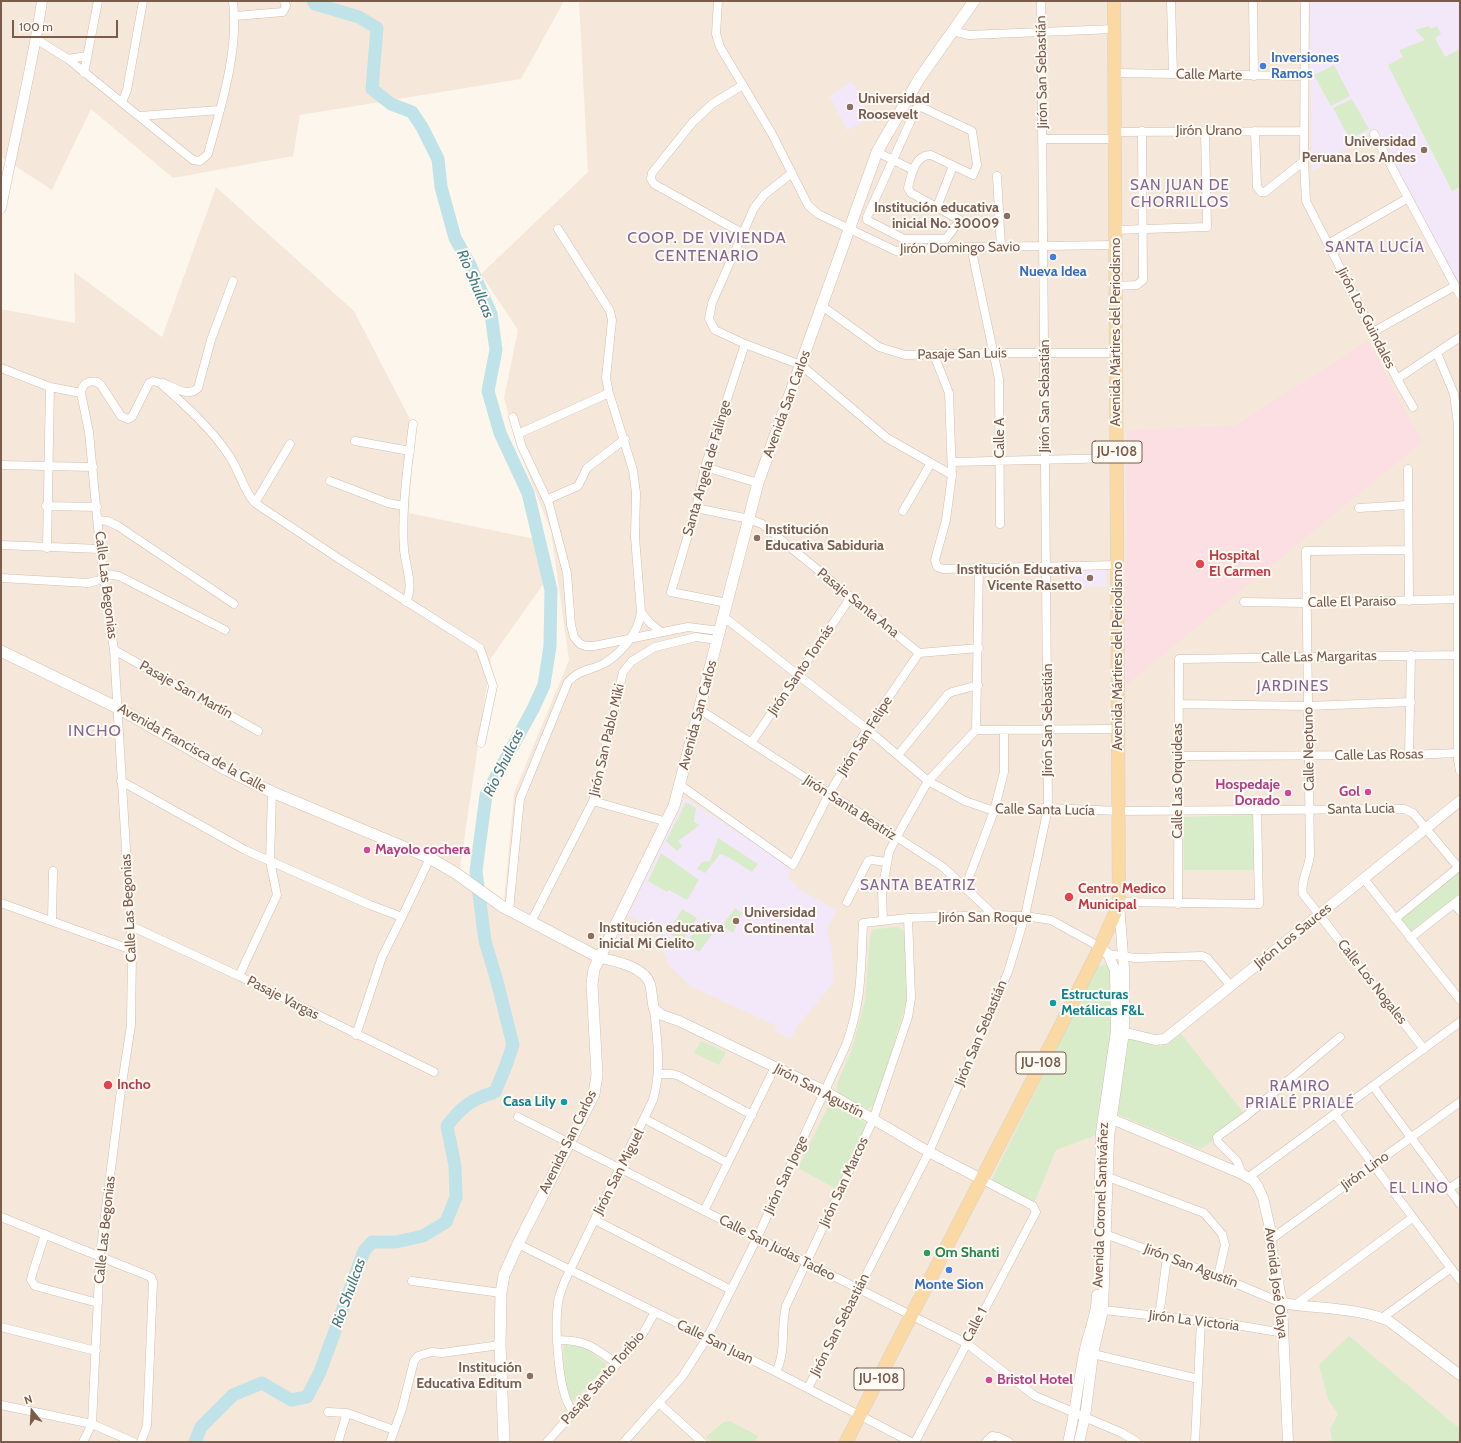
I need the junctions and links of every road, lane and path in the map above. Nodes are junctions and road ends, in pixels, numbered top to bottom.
1 (42, 1) edge
2 (98, 1) edge
3 (143, 1) edge
4 (233, 1) edge
5 (284, 1) edge
6 (718, 1) edge
7 (974, 1) edge
8 (1041, 1) edge
9 (1114, 1) edge
10 (1171, 1) edge
11 (1253, 1) edge
12 (1305, 4) dead end
13 (235, 16) junction
14 (1114, 29) junction
15 (952, 31) junction
16 (1041, 32) junction
17 (36, 39) junction
18 (87, 56) junction
19 (68, 59) junction
20 (84, 73) junction
21 (1114, 73) junction
22 (1173, 74) junction
23 (1254, 76) junction
24 (1304, 76) junction
25 (743, 85) junction
26 (122, 102) junction
27 (220, 110) junction
28 (140, 116) junction
29 (1142, 131) junction
30 (1205, 131) junction
31 (1255, 131) junction
32 (1304, 131) junction
33 (1374, 134) dead end
34 (1114, 135) junction
35 (1043, 139) junction
36 (877, 152) junction
37 (892, 160) junction
38 (1304, 161) junction
39 (953, 166) junction
40 (913, 170) junction
41 (792, 173) junction
42 (997, 176) dead end
43 (1408, 198) junction
44 (937, 207) junction
45 (1, 208) edge
46 (849, 228) junction
47 (558, 229) dead end
48 (1143, 229) junction
49 (1115, 230) junction
50 (742, 233) junction
51 (1328, 244) junction
52 (1044, 246) junction
53 (1115, 246) junction
54 (971, 247) junction
55 (1000, 247) junction
56 (233, 281) dead end
57 (1116, 286) junction
58 (1455, 286) junction
59 (1460, 294) edge
60 (822, 306) junction
61 (1373, 332) junction
62 (1460, 337) edge
63 (746, 344) junction
64 (993, 353) junction
65 (1045, 353) junction
66 (1116, 353) junction
67 (1437, 354) junction
68 (934, 355) junction
69 (801, 365) junction
70 (1, 368) edge
71 (1397, 378) junction
72 (160, 383) junction
73 (50, 387) junction
74 (80, 393) junction
75 (609, 393) junction
76 (1413, 407) dead end
77 (513, 417) dead end
78 (413, 424) dead end
79 (1459, 425) edge
80 (518, 434) junction
81 (624, 439) junction
82 (355, 440) dead end
83 (290, 444) dead end
84 (410, 450) junction
85 (1459, 457) edge
86 (1117, 458) junction
87 (1046, 460) junction
88 (1000, 461) junction
89 (952, 462) junction
90 (931, 463) junction
91 (1, 465) edge
92 (47, 466) junction
93 (93, 467) junction
94 (705, 467) junction
95 (1408, 469) dead end
96 (952, 475) junction
97 (330, 482) dead end
98 (758, 483) junction
99 (548, 499) junction
100 (255, 503) junction
101 (1408, 505) junction
102 (46, 506) junction
103 (404, 506) junction
104 (97, 507) junction
105 (696, 508) junction
106 (1359, 508) dead end
107 (1459, 508) edge
108 (903, 511) dead end
109 (749, 519) junction
110 (98, 520) junction
111 (1000, 524) dead end
112 (1, 545) edge
113 (47, 548) junction
114 (100, 549) junction
115 (1408, 550) junction
116 (1118, 565) junction
117 (979, 568) junction
118 (1047, 568) junction
119 (105, 574) junction
120 (1, 578) edge
121 (851, 597) junction
122 (1460, 599) edge
123 (1409, 601) junction
124 (406, 602) junction
125 (1244, 602) dead end
126 (1307, 603) junction
127 (234, 604) dead end
128 (727, 604) junction
129 (641, 612) junction
130 (724, 617) junction
131 (225, 630) dead end
132 (660, 632) junction
133 (719, 635) junction
134 (630, 638) junction
135 (979, 648) junction
136 (114, 650) junction
137 (1, 651) edge
138 (919, 653) junction
139 (1411, 655) junction
140 (1459, 655) edge
141 (1308, 658) junction
142 (1179, 659) joint
143 (798, 674) junction
144 (978, 685) junction
145 (1411, 702) junction
146 (1179, 704) junction
147 (1308, 706) junction
148 (118, 708) junction
149 (699, 709) junction
150 (867, 729) junction
151 (1048, 729) junction
152 (1119, 729) junction
153 (976, 730) junction
154 (1004, 730) junction
155 (258, 731) dead end
156 (1459, 735) edge
157 (481, 743) dead end
158 (751, 743) junction
159 (1459, 754) junction
160 (898, 755) junction
161 (1178, 756) junction
162 (1309, 756) junction
163 (1409, 756) junction
164 (1460, 771) edge
165 (121, 781) junction
166 (928, 781) junction
167 (680, 785) junction
168 (272, 792) junction
169 (829, 794) junction
170 (593, 801) junction
171 (1460, 801) edge
172 (1048, 808) junction
173 (994, 811) junction
174 (1119, 811) junction
175 (1178, 811) junction
176 (1257, 811) junction
177 (1310, 811) junction
178 (667, 822) junction
179 (1427, 829) junction
180 (896, 838) junction
181 (430, 858) junction
182 (270, 861) junction
183 (887, 862) junction
184 (1459, 866) edge
185 (52, 871) dead end
186 (1364, 879) junction
187 (965, 888) junction
188 (1457, 901) edge
189 (847, 902) dead end
190 (1, 903) edge
191 (1119, 903) junction
192 (1178, 904) junction
193 (506, 908) junction
194 (1460, 912) edge
195 (994, 915) junction
196 (1320, 915) junction
197 (1025, 916) junction
198 (402, 917) junction
199 (908, 918) junction
200 (1395, 919) junction
201 (52, 920) junction
202 (883, 921) junction
203 (531, 922) junction
204 (863, 923) joint
205 (131, 926) junction
206 (1410, 938) junction
207 (132, 950) junction
208 (1104, 951) junction
209 (1123, 956) junction
210 (598, 957) junction
211 (239, 976) junction
212 (1231, 986) junction
213 (1460, 1000) edge
214 (654, 1009) junction
215 (1460, 1022) edge
216 (1120, 1031) junction
217 (356, 1035) junction
218 (1340, 1037) dead end
219 (1424, 1049) junction
220 (775, 1067) junction
221 (434, 1072) dead end
222 (658, 1074) junction
223 (1373, 1086) junction
224 (825, 1091) junction
225 (1460, 1102) edge
226 (752, 1114) junction
227 (1335, 1114) junction
228 (1108, 1117) junction
229 (518, 1118) dead end
230 (646, 1119) junction
231 (873, 1120) junction
232 (1411, 1138) junction
233 (569, 1143) junction
234 (929, 1152) junction
235 (728, 1163) junction
236 (1373, 1165) junction
237 (620, 1169) junction
238 (1245, 1176) junction
239 (1108, 1177) junction
240 (981, 1179) junction
241 (1460, 1181) edge
242 (1449, 1189) junction
243 (1460, 1204) edge
244 (704, 1211) junction
245 (1, 1217) edge
246 (1412, 1218) junction
247 (594, 1220) junction
248 (45, 1234) junction
249 (1102, 1234) junction
250 (757, 1238) junction
251 (1270, 1240) junction
252 (518, 1244) junction
253 (100, 1256) junction
254 (1167, 1257) junction
255 (806, 1262) junction
256 (1451, 1268) junction
257 (570, 1270) junction
258 (1218, 1276) junction
259 (1460, 1280) edge
260 (412, 1281) dead end
261 (859, 1289) junction
262 (731, 1290) junction
263 (501, 1293) junction
264 (98, 1303) junction
265 (1282, 1303) junction
266 (1295, 1305) junction
267 (1103, 1310) junction
268 (655, 1312) junction
269 (912, 1315) junction
270 (1159, 1317) junction
271 (1382, 1318) junction
272 (1201, 1321) junction
273 (1, 1327) edge
274 (1284, 1334) junction
275 (707, 1338) junction
276 (558, 1340) junction
277 (966, 1342) junction
278 (500, 1345) junction
279 (96, 1351) junction
280 (1093, 1354) junction
281 (617, 1364) junction
282 (776, 1372) junction
283 (1460, 1376) edge
284 (1198, 1379) junction
285 (808, 1388) junction
286 (659, 1403) junction
287 (1, 1405) edge
288 (328, 1412) dead end
289 (574, 1412) junction
290 (347, 1413) junction
291 (1080, 1415) junction
292 (860, 1416) junction
293 (92, 1424) junction
294 (394, 1430) junction
295 (83, 1442) edge
296 (133, 1442) edge
297 (142, 1442) edge
298 (338, 1442) edge
299 (390, 1442) edge
300 (504, 1442) edge
301 (547, 1442) edge
302 (624, 1442) edge
303 (702, 1442) edge
304 (846, 1442) edge
305 (911, 1442) edge
306 (914, 1442) edge
307 (986, 1442) edge
308 (1009, 1442) edge
309 (1068, 1442) edge
310 (1079, 1442) edge
311 (1137, 1442) edge
312 (1195, 1442) edge
313 (1288, 1442) edge

1 - 17 street
2 - 18 street
3 - 26 street
4 - 13 street
5 - 13 street
6 - 25 street, Jirón Domingo Savio
7 - 15 main road, Avenida San Carlos
8 - 16 street, Jirón San Sebastián
9 - 14 main road, Avenida Mártires del Periodismo / JU-108
10 - 22 street
11 - 23 street
12 - 24 street
13 - 27 street
14 - 16 street
14 - 21 main road, Avenida Mártires del Periodismo / JU-108
15 - 16 street
15 - 36 main road, Avenida San Carlos
16 - 35 street, Jirón San Sebastián
17 - 19 street
17 - 45 street
18 - 19 street
18 - 20 street
19 - 20 street
20 - 26 street
21 - 22 street, Calle Marte
21 - 34 main road, Avenida Mártires del Periodismo / JU-108
22 - 23 street, Calle Marte
23 - 24 street, Calle Marte
24 - 32 street
25 - 41 street, Jirón Domingo Savio
25 - 50 street
26 - 28 street
27 - 28 street
27 - 28 street
29 - 30 street, Jirón Urano
29 - 34 street, Jirón Urano
29 - 48 street
30 - 31 street, Jirón Urano
30 - 48 street
31 - 32 street, Jirón Urano
31 - 38 street
32 - 38 street
33 - 43 street
34 - 35 street, Jirón Urano
34 - 49 main road, Avenida Mártires del Periodismo / JU-108
35 - 52 street, Jirón San Sebastián
36 - 37 street
36 - 46 main road, Avenida San Carlos
37 - 39 street
37 - 40 street
37 - 44 street
38 - 51 street, Jirón Los Guindales
39 - 40 street
39 - 44 street
40 - 44 street
41 - 46 street, Jirón Domingo Savio
41 - 50 street
42 - 55 street
43 - 51 street
43 - 58 street
46 - 54 street, Jirón Domingo Savio
46 - 60 main road, Avenida San Carlos
47 - 75 street
48 - 49 street
48 - 57 street
49 - 53 main road, Avenida Mártires del Periodismo / JU-108
50 - 63 street
51 - 61 street, Jirón Los Guindales
52 - 53 street, Jirón Domingo Savio
52 - 55 street, Jirón Domingo Savio
52 - 65 street, Jirón San Sebastián
53 - 57 main road, Avenida Mártires del Periodismo / JU-108
54 - 55 street, Jirón Domingo Savio
54 - 64 street, Calle A
56 - 72 street
57 - 66 main road, Avenida Mártires del Periodismo / JU-108
58 - 59 street
58 - 61 street
60 - 68 street, Pasaje San Luis
60 - 69 main road, Avenida San Carlos
61 - 71 street, Jirón Los Guindales
62 - 67 street
63 - 69 street
63 - 94 street, Santa Angela de Falinge
64 - 65 street, Pasaje San Luis
64 - 68 street, Pasaje San Luis
64 - 88 street, Calle A
65 - 66 street, Pasaje San Luis
65 - 87 street, Jirón San Sebastián
66 - 86 main road, Avenida Mártires del Periodismo / JU-108
67 - 71 street
67 - 79 street
68 - 89 street
69 - 90 street
69 - 98 main road, Avenida San Carlos
70 - 73 street
71 - 76 street, Jirón Los Guindales
72 - 74 street
72 - 100 street
73 - 74 street
73 - 92 street
74 - 93 street, Calle Las Begonias
75 - 80 street
75 - 81 street
77 - 80 street
78 - 84 street
79 - 85 street
80 - 99 street
81 - 99 street
81 - 129 street
82 - 84 street
83 - 100 street
84 - 103 street
85 - 107 street
86 - 87 street
86 - 116 main road, Avenida Mártires del Periodismo / JU-108
87 - 88 street
87 - 118 street, Jirón San Sebastián
88 - 89 street
88 - 111 street, Calle A
89 - 96 street
90 - 96 street
90 - 108 street
91 - 92 street
92 - 93 street
92 - 102 street
93 - 104 street, Calle Las Begonias
94 - 98 street
94 - 105 street, Santa Angela de Falinge
95 - 101 street
96 - 117 street
97 - 103 street
98 - 109 main road, Avenida San Carlos
99 - 134 street
100 - 124 street
101 - 106 street
101 - 115 street
102 - 104 street
102 - 113 street
103 - 124 street
104 - 110 street, Calle Las Begonias
105 - 109 street, Pasaje Santa Ana
105 - 128 street, Santa Angela de Falinge
107 - 122 street
109 - 121 street, Pasaje Santa Ana
109 - 128 main road, Avenida San Carlos
110 - 114 street, Calle Las Begonias
110 - 127 street
112 - 113 street
113 - 114 street
114 - 119 street, Calle Las Begonias
115 - 123 street
115 - 126 street, Calle Neptuno
116 - 118 street
116 - 152 main road, Avenida Mártires del Periodismo / JU-108
117 - 118 street
117 - 135 street
118 - 151 street, Jirón San Sebastián
119 - 120 street
119 - 131 street
119 - 136 street, Calle Las Begonias
121 - 138 street, Pasaje Santa Ana
121 - 143 street, Jirón Santo Tomás
122 - 123 street, Calle El Paraiso
122 - 140 street
123 - 126 street, Calle El Paraiso
124 - 157 street
125 - 126 street, Calle El Paraiso
126 - 141 street, Calle Neptuno
128 - 130 main road, Avenida San Carlos
129 - 132 street
129 - 134 street
130 - 133 main road, Avenida San Carlos
130 - 143 street, Calle Santa Lucía
132 - 133 street
132 - 134 street
133 - 149 main road, Avenida San Carlos
133 - 170 street, Jirón San Pablo Miki
134 - 193 street
135 - 138 street
135 - 144 street
136 - 148 street, Calle Las Begonias
136 - 155 street, Pasaje San Martín
137 - 148 main road, Avenida Francisca de la Calle
138 - 150 street, Jirón San Felipe
139 - 140 street, Calle Las Margaritas
139 - 141 street, Calle Las Margaritas
139 - 145 street
140 - 156 street
141 - 142 street, Calle Las Margaritas
141 - 147 street, Calle Neptuno
142 - 146 street, Calle Las Orquideas
143 - 150 street, Calle Santa Lucía
143 - 158 street, Jirón Santo Tomás
144 - 153 street
144 - 160 street
145 - 147 street
145 - 163 street
146 - 147 street
146 - 161 street, Calle Las Orquideas
147 - 162 street, Calle Neptuno
148 - 165 street, Calle Las Begonias
148 - 168 main road, Avenida Francisca de la Calle
149 - 158 street, Jirón Santa Beatriz
149 - 167 main road, Avenida San Carlos
150 - 160 street, Calle Santa Lucía
150 - 169 street, Jirón San Felipe
151 - 152 street
151 - 154 street
151 - 172 street, Jirón San Sebastián
152 - 174 main road, Avenida Mártires del Periodismo / JU-108
153 - 154 street
153 - 166 street
154 - 173 street
156 - 159 street
158 - 169 street, Jirón Santa Beatriz
159 - 163 street, Calle Las Rosas
159 - 164 street
160 - 166 street, Calle Santa Lucía
161 - 162 street, Calle Las Rosas
161 - 175 street, Calle Las Orquideas
162 - 163 street, Calle Las Rosas
162 - 177 street, Calle Neptuno
165 - 182 street
165 - 205 street, Calle Las Begonias
166 - 173 street, Calle Santa Lucía
166 - 180 street
167 - 169 street, Jirón San Felipe
167 - 178 main road, Avenida San Carlos
168 - 181 main road, Avenida Francisca de la Calle
168 - 182 street
169 - 180 street, Jirón Santa Beatriz
170 - 178 street
170 - 203 street, Jirón San Pablo Miki
171 - 179 street, Jirón Los Sauces
172 - 173 street, Calle Santa Lucía
172 - 174 street, Calle Santa Lucía
172 - 197 street, Jirón San Sebastián
173 - 187 street
174 - 175 street, Calle Santa Lucía
174 - 191 main road, Avenida Mártires del Periodismo / JU-108
175 - 176 street, Calle Santa Lucía
175 - 192 street, Calle Las Orquideas
176 - 177 street, Calle Santa Lucía
176 - 192 street
177 - 179 street, Santa Lucia
177 - 196 street, Calle Neptuno
178 - 210 main road, Avenida San Carlos
179 - 184 street, Santa Lucia
179 - 186 street, Jirón Los Sauces
180 - 183 street
180 - 187 street, Jirón Santa Beatriz
181 - 193 main road, Avenida Francisca de la Calle
181 - 198 street
182 - 198 street
182 - 211 street
183 - 189 street
183 - 202 street
184 - 200 street
185 - 201 street
186 - 196 street, Jirón Los Sauces
186 - 200 street
187 - 195 street, Jirón Santa Beatriz
188 - 194 street
188 - 206 street
190 - 201 street
191 - 192 street
191 - 208 main road, Avenida Mártires del Periodismo / JU-108
191 - 209 street, Avenida Mártires del Periodismo
193 - 203 main road, Avenida Francisca de la Calle
195 - 197 street, Jirón San Roque
195 - 199 street, Jirón San Roque
196 - 212 street, Jirón Los Sauces
196 - 219 street, Calle Los Nogales
197 - 208 street, Jirón San Roque
197 - 234 street, Jirón San Sebastián
198 - 217 street
199 - 202 street, Jirón San Roque
199 - 231 street, Jirón San Marcos
200 - 206 street
201 - 207 street
202 - 204 street, Jirón San Roque
203 - 210 main road, Avenida Francisca de la Calle
204 - 224 street, Jirón San Jorge
205 - 207 street, Calle Las Begonias
205 - 211 street, Pasaje Vargas
206 - 213 street
207 - 253 street, Calle Las Begonias
208 - 209 street
208 - 216 street, Avenida Coronel Santiváñez
208 - 240 main road, Avenida Mártires del Periodismo / JU-108
209 - 212 street
209 - 216 street, Avenida Coronel Santiváñez
210 - 214 street, Jirón San Miguel
210 - 233 main road, Avenida San Carlos
211 - 217 street, Pasaje Vargas
212 - 216 street, Jirón Los Sauces
214 - 220 street, Jirón San Agustín
214 - 222 street, Jirón San Miguel
215 - 219 street
216 - 228 street, Avenida Coronel Santiváñez
217 - 221 street, Pasaje Vargas
218 - 238 street
219 - 223 street
220 - 224 street, Jirón San Agustín
220 - 226 street
222 - 226 street
222 - 230 street, Jirón San Miguel
223 - 227 street
223 - 232 street
224 - 231 street, Jirón San Agustín
224 - 250 street, Jirón San Jorge
225 - 232 street, Jirón Lino
226 - 235 street
227 - 236 street
227 - 238 street
228 - 238 street
228 - 239 street, Avenida Coronel Santiváñez
228 - 249 street, Avenida Coronel Santiváñez
229 - 233 street, Calle San Judas Tadeo
230 - 235 street
230 - 237 street, Jirón San Miguel
231 - 234 street, Jirón San Agustín
231 - 255 street, Jirón San Marcos
232 - 236 street, Jirón Lino
232 - 242 street
233 - 237 street, Calle San Judas Tadeo
233 - 252 main road, Avenida San Carlos
234 - 240 street, Jirón San Agustín
234 - 261 street, Jirón San Sebastián
235 - 244 street
236 - 246 street
236 - 251 street, Jirón Lino
237 - 244 street, Calle San Judas Tadeo
237 - 247 street, Jirón San Miguel
238 - 251 street, Avenida José Olaya
239 - 249 street, Avenida Coronel Santiváñez
239 - 258 street
240 - 269 main road, Avenida Mártires del Periodismo / JU-108
240 - 277 street, Calle 1
241 - 242 street
242 - 243 street
244 - 250 street, Calle San Judas Tadeo
245 - 248 street
246 - 256 street
246 - 266 street
247 - 257 street, Jirón San Miguel
247 - 262 street
248 - 253 street
248 - 264 street
249 - 254 street, Jirón San Agustín
249 - 267 street, Avenida Coronel Santiváñez
249 - 291 street, Avenida Coronel Santiváñez
250 - 255 street, Calle San Judas Tadeo
250 - 262 street, Jirón San Jorge
251 - 265 street, Avenida José Olaya
252 - 257 street, Calle San Juan
252 - 263 main road, Avenida San Carlos
253 - 264 street, Calle Las Begonias
253 - 297 street
254 - 258 street, Jirón San Agustín
254 - 270 street
255 - 261 street, Calle San Judas Tadeo
255 - 282 street, Jirón San Marcos
256 - 259 street
256 - 271 street
257 - 268 street, Calle San Juan
257 - 276 street, Jirón San Miguel
258 - 265 street, Jirón San Agustín
260 - 263 street
261 - 269 street, Calle San Judas Tadeo
261 - 285 street, Jirón San Sebastián
262 - 275 street, Jirón San Jorge
263 - 278 main road, Avenida San Carlos
264 - 279 street, Calle Las Begonias
265 - 266 street
265 - 274 street, Avenida José Olaya
266 - 271 street
267 - 270 street, Jirón La Victoria
267 - 280 street, Avenida Coronel Santiváñez
268 - 275 street, Calle San Juan
268 - 281 street, Pasaje Santo Toribio
269 - 277 street, Calle San Judas Tadeo
269 - 292 main road, Avenida Mártires del Periodismo / JU-108
270 - 272 street, Jirón La Victoria
271 - 283 street
272 - 274 street, Jirón La Victoria
272 - 284 street
273 - 279 street
274 - 313 street, Avenida José Olaya
275 - 282 street, Calle San Juan
275 - 286 street, Jirón San Jorge
276 - 281 street
276 - 289 street, Jirón San Miguel
277 - 291 street, Calle San Judas Tadeo
277 - 306 street, Calle 1
278 - 294 street
278 - 300 main road, Avenida San Carlos
279 - 293 street, Calle Las Begonias
280 - 284 street
280 - 291 street, Avenida Coronel Santiváñez
281 - 289 street, Pasaje Santo Toribio
282 - 285 street, Calle San Juan
284 - 312 street
285 - 292 street, Calle San Juan
286 - 302 street, Jirón San Jorge
286 - 303 street
287 - 293 street
288 - 290 street
289 - 301 street, Pasaje Santo Toribio
290 - 294 street
290 - 298 street
291 - 309 street, Avenida Coronel Santiváñez
291 - 310 street, Avenida Coronel Santiváñez
291 - 311 street, Calle San Judas Tadeo
292 - 304 main road, Avenida Mártires del Periodismo / JU-108
292 - 305 street, Calle San Juan
293 - 295 street
293 - 296 street
294 - 299 street
307 - 308 street

